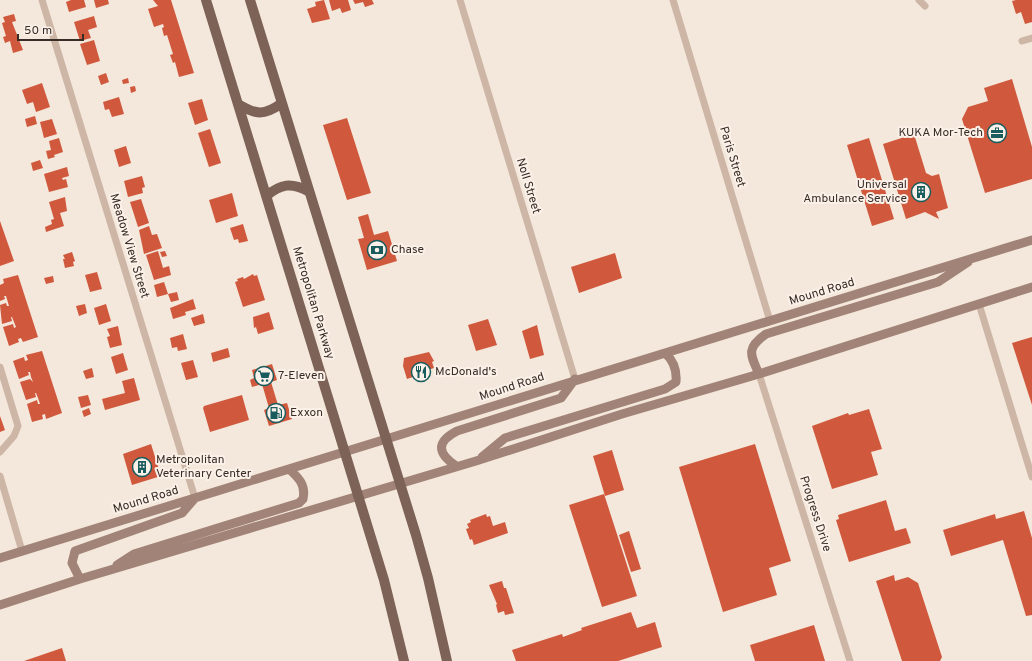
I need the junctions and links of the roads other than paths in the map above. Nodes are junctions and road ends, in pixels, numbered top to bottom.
1 (42, 0) edge
2 (206, 0) edge
3 (250, 0) edge
4 (460, 0) edge
5 (673, 0) edge
6 (919, 0) edge
7 (926, 6) dead end
8 (1032, 38) edge
9 (1022, 41) dead end
10 (282, 103) junction
11 (238, 104) junction
12 (308, 191) junction
13 (266, 196) junction
14 (1032, 240) edge
15 (976, 257) junction
16 (1032, 287) edge
17 (979, 304) junction
18 (770, 321) junction
19 (665, 353) junction
20 (0, 367) edge
21 (759, 374) junction
22 (575, 379) junction
23 (386, 438) junction
24 (345, 451) junction
25 (0, 452) edge
26 (476, 461) junction
27 (456, 466) junction
28 (289, 469) junction
29 (0, 476) edge
30 (1032, 477) edge
31 (400, 484) junction
32 (359, 496) junction
33 (195, 498) junction
34 (22, 551) junction
35 (0, 558) edge
36 (110, 570) junction
37 (80, 579) junction
38 (0, 605) edge
39 (405, 659) edge
40 (445, 660) edge
41 (850, 661) edge

1 - 33 street, Meadow View Street
2 - 11 main road, Metropolitan Parkway
3 - 10 main road
4 - 22 street, Noll Street
5 - 18 street, Paris Street
6 - 7 street
8 - 9 street
10 - 11 main road
10 - 12 main road
11 - 13 main road, Metropolitan Parkway
12 - 13 main road
12 - 23 main road
13 - 24 main road, Metropolitan Parkway
14 - 15 main road, Mound Road
15 - 18 main road, Mound Road
15 - 21 main road
16 - 17 main road
17 - 21 main road
17 - 30 street
18 - 19 main road, Mound Road
19 - 22 main road, Mound Road
19 - 26 main road
20 - 25 street
21 - 26 main road
21 - 41 street, Progress Drive
22 - 23 main road, Mound Road
22 - 27 main road
23 - 24 main road, Mound Road
23 - 31 main road
24 - 28 main road, Mound Road
24 - 32 main road, Metropolitan Parkway
26 - 27 main road
27 - 31 main road
28 - 33 main road, Mound Road
28 - 36 main road
29 - 34 street
31 - 32 main road
31 - 40 main road
32 - 36 main road
32 - 39 main road, Metropolitan Parkway
33 - 34 main road, Mound Road
33 - 37 main road
34 - 35 main road, Mound Road
36 - 37 main road
37 - 38 main road

